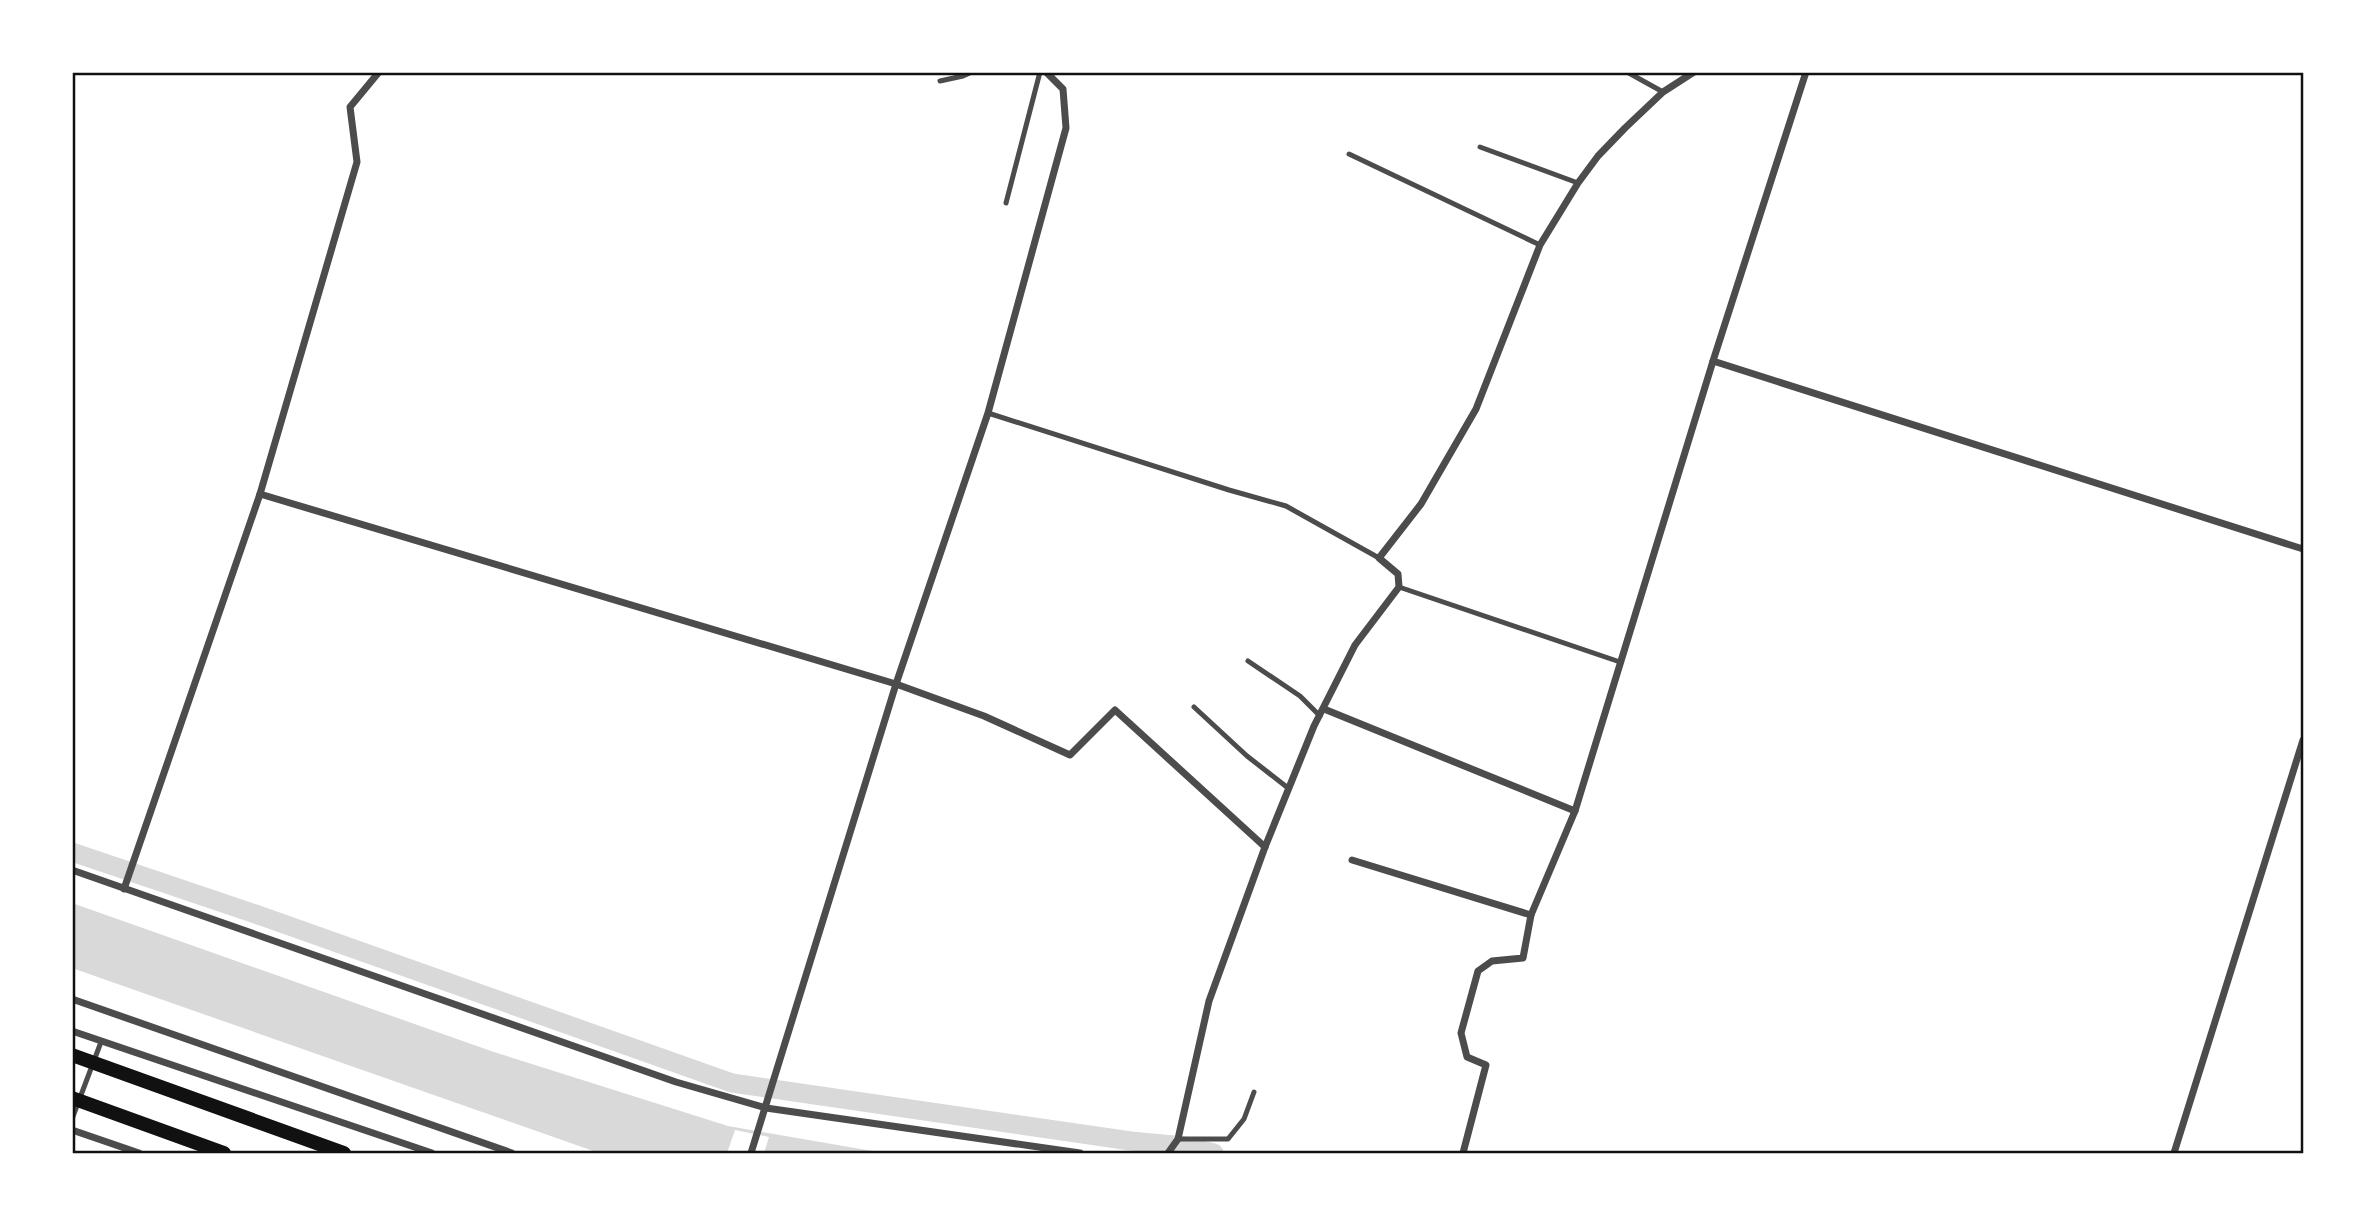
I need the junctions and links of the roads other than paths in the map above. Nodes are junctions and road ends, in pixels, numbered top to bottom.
1 (379, 72) edge
2 (972, 72) edge
3 (1040, 72) edge
4 (1045, 72) edge
5 (1627, 72) edge
6 (1693, 72) edge
7 (1806, 72) edge
8 (940, 81) dead end
9 (1663, 92) junction
10 (1480, 147) dead end
11 (1349, 154) dead end
12 (1578, 183) junction
13 (1006, 203) dead end
14 (1540, 245) junction
15 (1713, 360) junction
16 (988, 413) junction
17 (260, 494) junction
18 (2303, 549) edge
19 (1379, 558) junction
20 (1399, 587) junction
21 (1248, 661) dead end
22 (1620, 662) junction
23 (896, 684) junction
24 (1194, 707) dead end
25 (1322, 713) junction
26 (2303, 740) edge
27 (1288, 788) junction
28 (1575, 811) junction
29 (1265, 846) junction
30 (1352, 860) dead end
31 (72, 870) edge
32 (124, 889) junction
33 (1531, 915) junction
34 (72, 999) edge
35 (72, 1031) edge
36 (101, 1042) junction
37 (72, 1055) edge
38 (93, 1062) junction
39 (1254, 1092) dead end
40 (75, 1100) edge
41 (766, 1108) junction
42 (72, 1119) edge
43 (72, 1130) edge
44 (1178, 1139) junction
45 (139, 1153) edge
46 (224, 1153) edge
47 (344, 1153) edge
48 (432, 1153) edge
49 (512, 1153) edge
50 (751, 1153) edge
51 (1080, 1153) edge
52 (1168, 1153) edge
53 (1463, 1153) edge
54 (2174, 1153) edge

1 - 17 street
2 - 8 lane
3 - 13 lane
4 - 16 street
5 - 9 lane
6 - 9 street
7 - 15 street
9 - 12 street
10 - 12 lane
11 - 14 lane
12 - 14 street
14 - 19 street
15 - 18 street
15 - 22 street
16 - 19 lane
16 - 23 street
17 - 23 street
17 - 32 street
19 - 20 street
20 - 22 lane
20 - 25 street
21 - 25 lane
22 - 28 street
23 - 29 street
23 - 41 street
24 - 27 lane
25 - 27 street
25 - 28 street
26 - 54 street
27 - 29 street
28 - 33 street
29 - 44 street
30 - 33 street
31 - 32 street
32 - 41 street
33 - 53 street
34 - 49 street
35 - 36 street
36 - 38 lane
36 - 48 street
37 - 38 main road
38 - 40 lane
38 - 47 main road
39 - 44 lane
40 - 42 lane
40 - 46 main road
41 - 50 street
41 - 51 street
43 - 45 street
44 - 52 street

